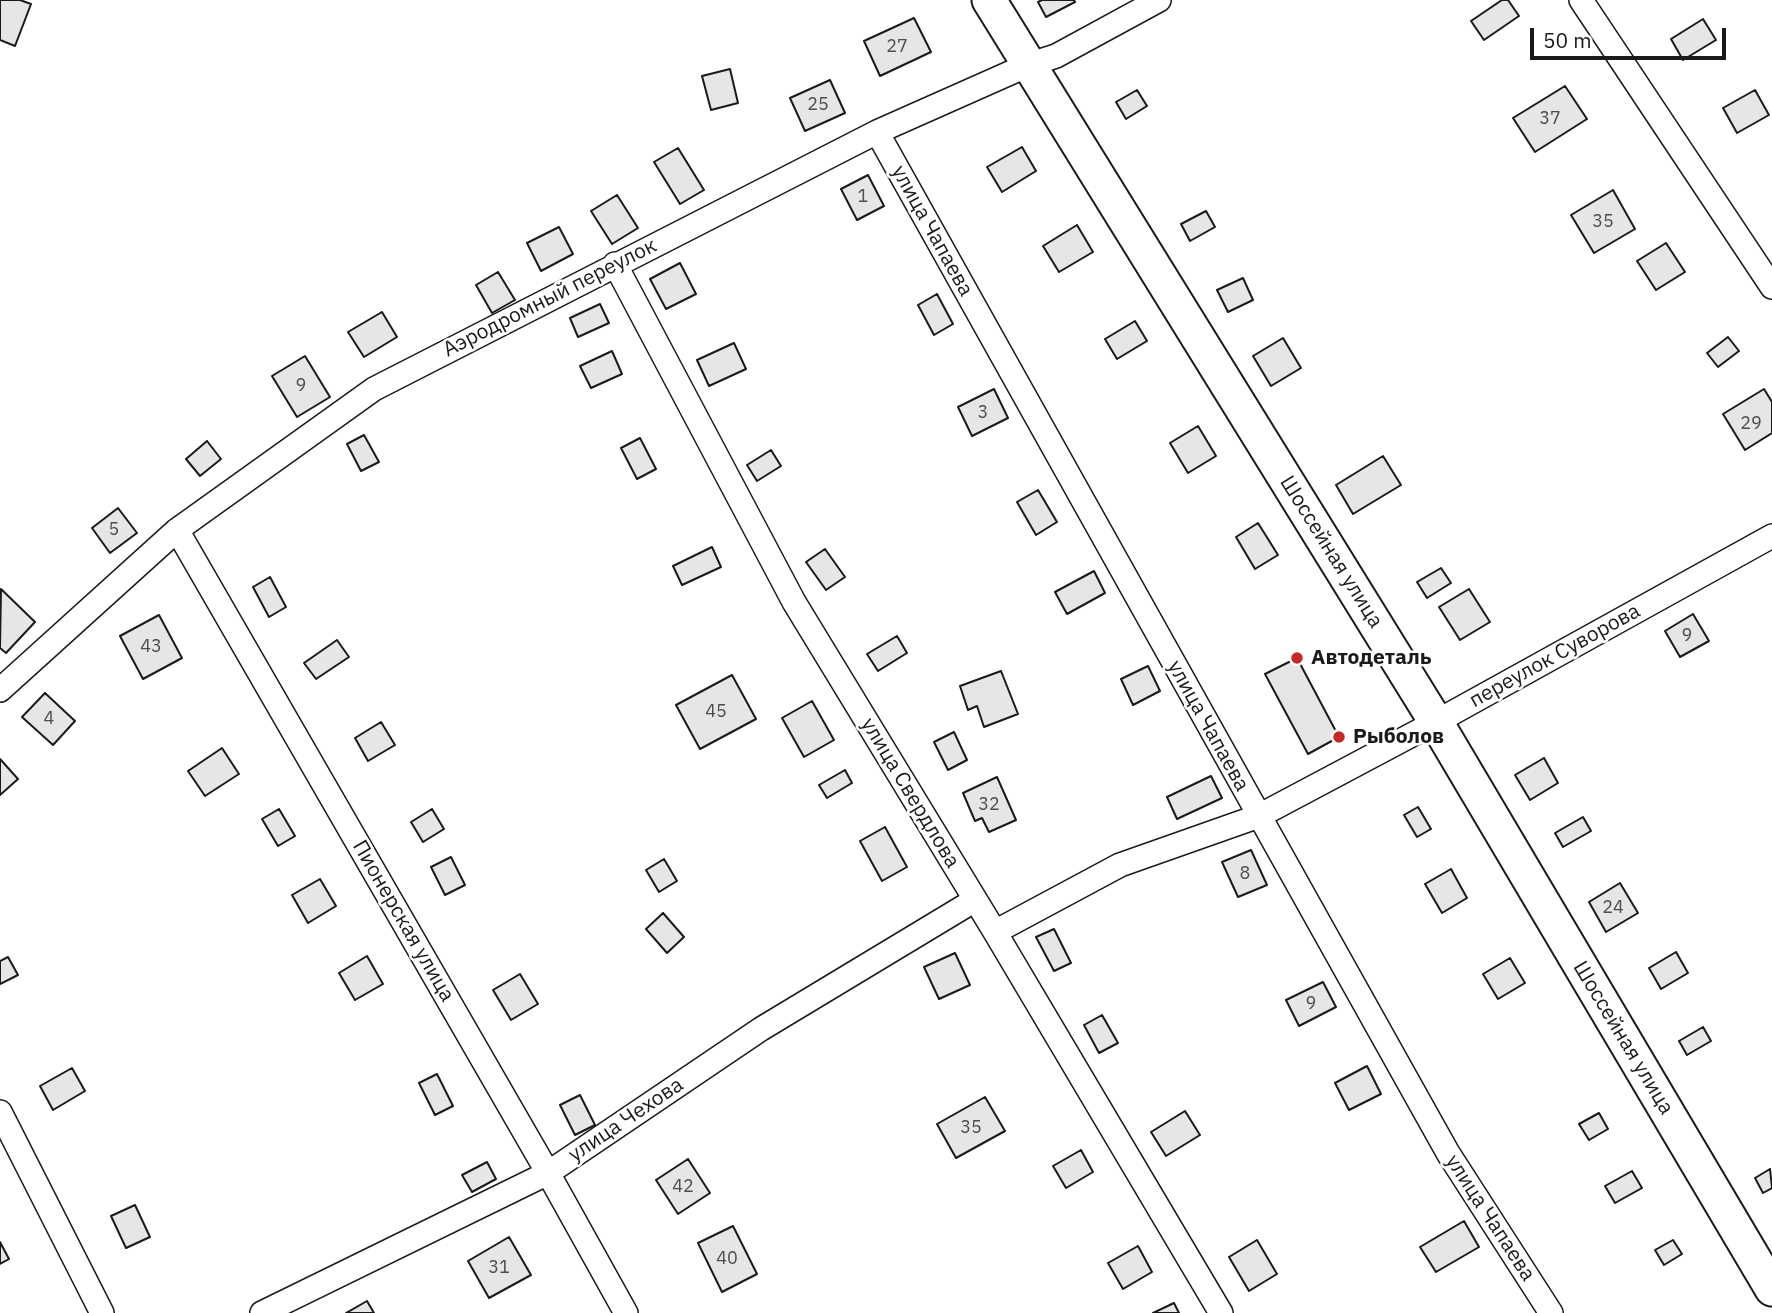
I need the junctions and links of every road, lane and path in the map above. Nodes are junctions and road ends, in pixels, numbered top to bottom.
1 (989, 0) edge
2 (1159, 0) edge
3 (1581, 0) edge
4 (1028, 65) junction
5 (877, 132) junction
6 (615, 264) junction
7 (1772, 287) edge
8 (177, 530) junction
9 (1772, 536) edge
10 (0, 690) edge
11 (1436, 722) junction
12 (1259, 816) junction
13 (975, 900) junction
14 (995, 932) junction
15 (0, 1112) edge
16 (548, 1173) junction
17 (1772, 1289) edge
18 (102, 1313) edge
19 (262, 1313) edge
20 (626, 1313) edge
21 (1221, 1313) edge
22 (1551, 1313) edge

1 - 4 main road, Шоссейная улица
2 - 4 street, Аэродромный переулок
3 - 7 street
4 - 5 street, Аэродромный переулок
4 - 11 main road, Шоссейная улица
5 - 6 street, Аэродромный переулок
5 - 12 street, улица Чапаева
6 - 8 street, Аэродромный переулок
6 - 13 street, улица Свердлова
8 - 10 street, Аэродромный переулок
8 - 16 street, Пионерская улица
9 - 11 street, переулок Суворова
11 - 12 street, переулок Суворова
11 - 17 main road, Шоссейная улица
12 - 14 street, переулок Суворова
12 - 22 street, улица Чапаева
13 - 14 street, улица Свердлова
13 - 16 street, улица Чехова
14 - 21 street, улица Свердлова
15 - 18 street
16 - 19 street, улица Чехова
16 - 20 street, Пионерская улица

